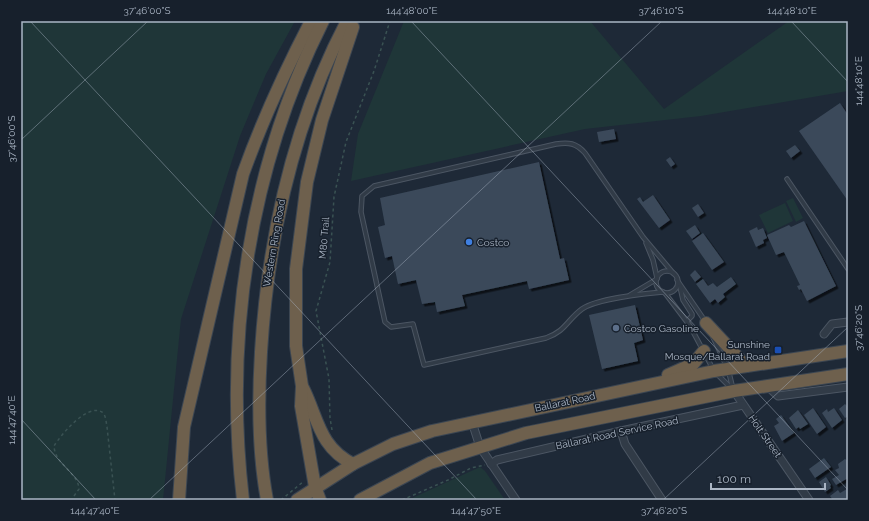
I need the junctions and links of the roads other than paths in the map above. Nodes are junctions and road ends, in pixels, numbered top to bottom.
1 (311, 21) edge
2 (323, 21) edge
3 (347, 21) edge
4 (355, 21) edge
5 (786, 179) dead end
6 (642, 237) junction
7 (848, 269) edge
8 (674, 274) junction
9 (657, 279) junction
10 (678, 280) junction
11 (680, 286) junction
12 (664, 292) junction
13 (626, 297) junction
14 (687, 321) junction
15 (848, 322) edge
16 (706, 323) junction
17 (824, 334) dead end
18 (704, 351) junction
19 (848, 351) edge
20 (746, 366) junction
21 (728, 369) junction
22 (714, 371) junction
23 (848, 374) edge
24 (302, 386) junction
25 (641, 386) junction
26 (767, 386) junction
27 (848, 387) edge
28 (734, 391) junction
29 (744, 405) junction
30 (472, 422) junction
31 (620, 431) junction
32 (480, 447) junction
33 (353, 464) junction
34 (491, 464) junction
35 (314, 482) junction
36 (385, 486) junction
37 (266, 495) edge
38 (178, 500) edge
39 (242, 500) edge
40 (297, 500) edge
41 (320, 500) edge
42 (360, 500) edge
43 (376, 500) edge
44 (516, 500) edge
45 (662, 500) edge
46 (809, 500) edge

1 - 38 highway
2 - 39 highway
3 - 37 highway, Western Ring Road
4 - 24 highway
5 - 7 lane
6 - 8 lane
6 - 9 lane
6 - 13 lane
8 - 9 lane
8 - 10 lane
9 - 12 lane
9 - 13 lane
10 - 11 lane
10 - 12 lane
11 - 14 lane
11 - 16 lane
12 - 13 lane
12 - 14 lane
14 - 18 lane
15 - 17 street
16 - 20 highway
16 - 21 lane
18 - 22 lane
18 - 25 highway
19 - 20 highway, Ballarat Road
20 - 21 highway, Ballarat Road
21 - 22 highway, Ballarat Road
21 - 28 lane
22 - 25 highway, Ballarat Road
22 - 28 lane
23 - 26 highway
24 - 33 highway
24 - 35 highway
25 - 30 highway, Ballarat Road
26 - 27 street
26 - 28 highway
28 - 29 street, Holt Street
28 - 32 highway
29 - 31 street, Ballarat Road Service Road
29 - 46 street, Holt Street
30 - 32 street
30 - 33 highway, Ballarat Road
31 - 34 street, Ballarat Road Service Road
31 - 45 street
32 - 34 street
32 - 36 highway
33 - 35 highway, Ballarat Road
34 - 44 street
35 - 40 highway, Ballarat Road
35 - 41 highway
36 - 42 highway
36 - 43 highway

